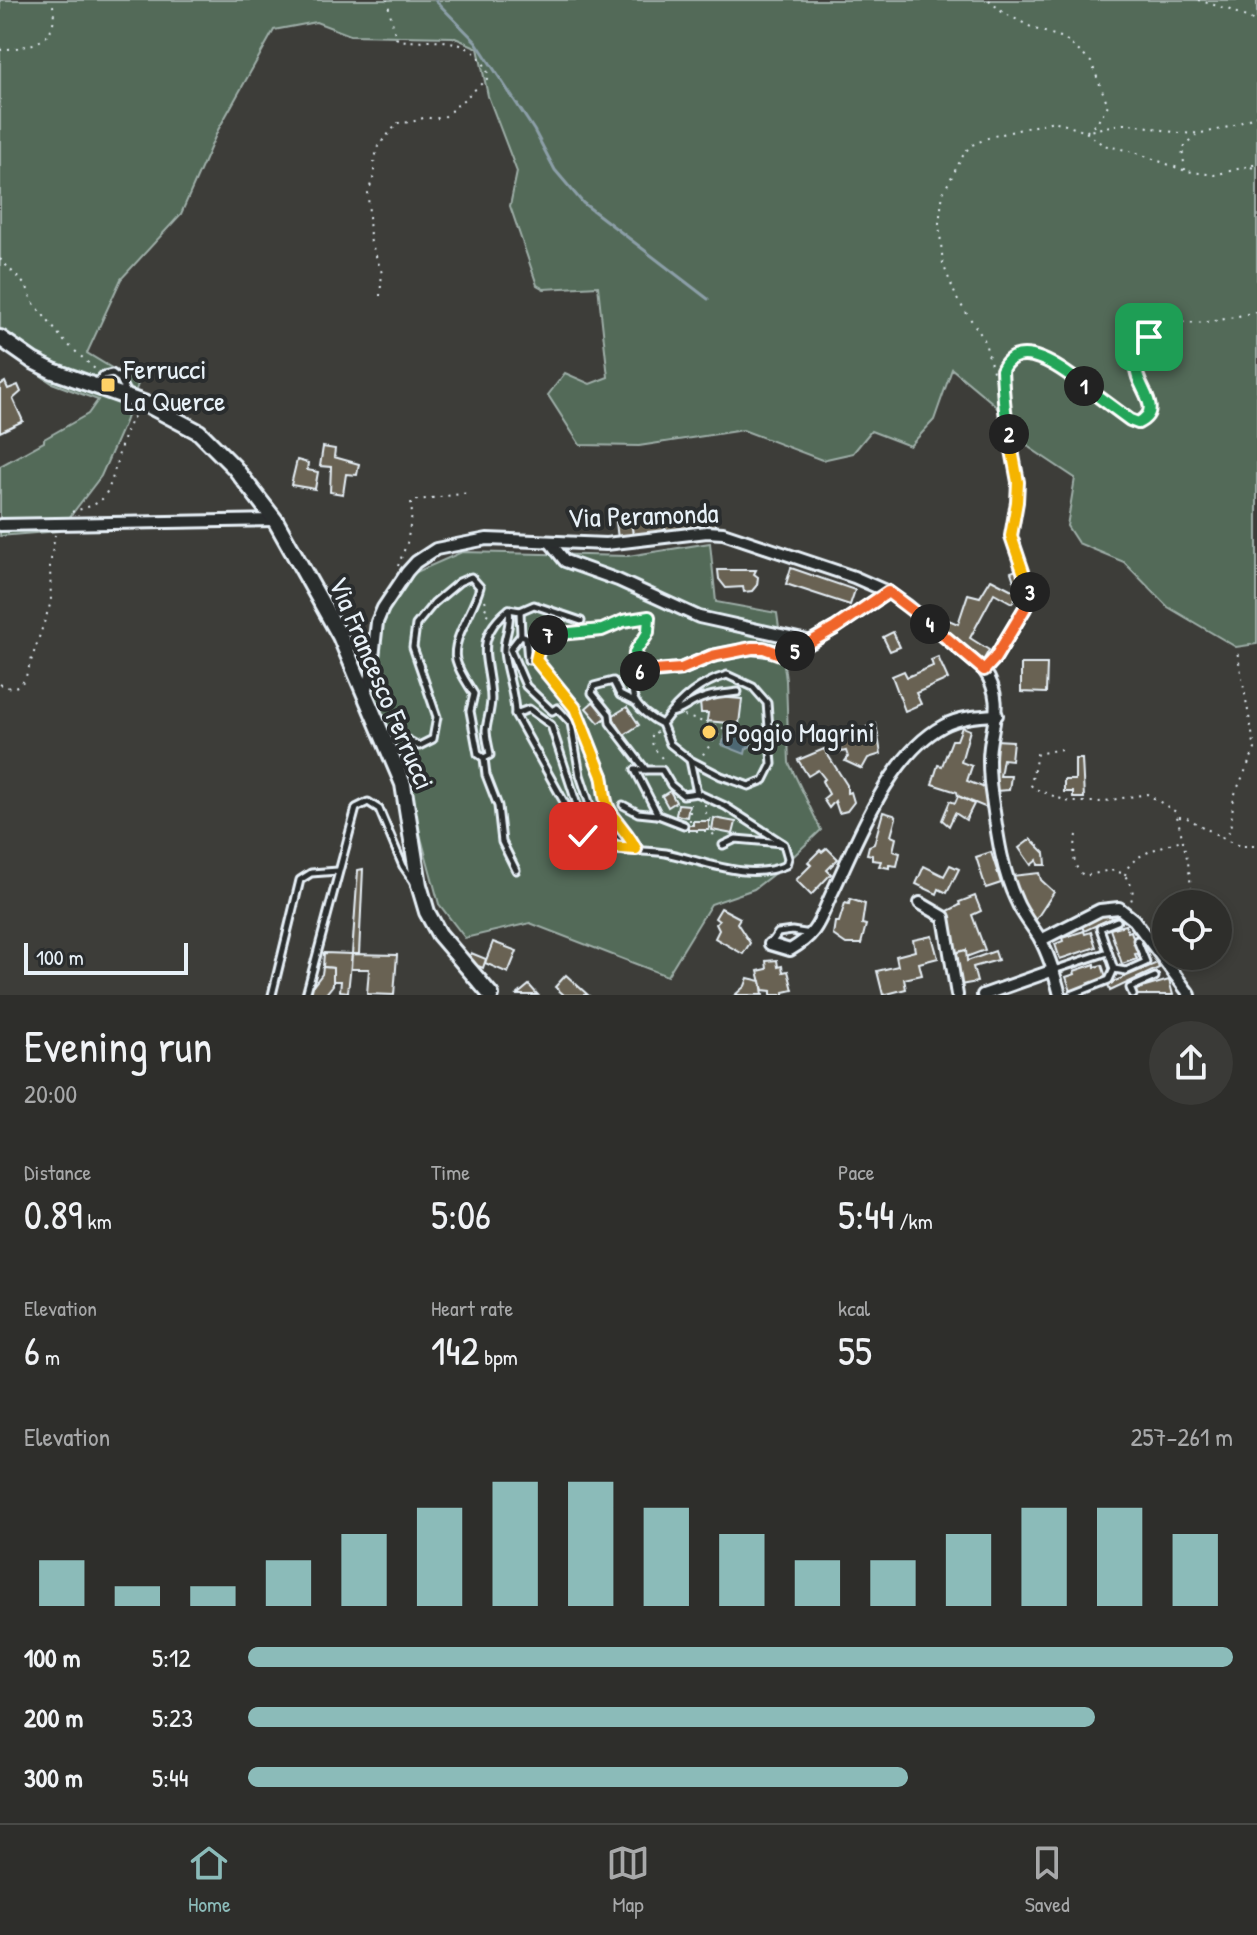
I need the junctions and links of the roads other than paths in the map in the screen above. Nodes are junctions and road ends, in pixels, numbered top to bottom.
1 (0, 338) edge
2 (275, 520) junction
3 (0, 525) edge
4 (550, 542) junction
5 (888, 592) junction
6 (1031, 598) road end
7 (509, 609) junction
8 (520, 611) junction
9 (649, 617) road end
10 (581, 621) dead end
11 (521, 635) junction
12 (812, 642) junction
13 (536, 660) junction
14 (635, 662) road end
15 (984, 670) junction
16 (646, 674) junction
17 (738, 692) dead end
18 (365, 694) junction
19 (634, 702) junction
20 (673, 713) junction
21 (515, 714) junction
22 (997, 715) junction
23 (662, 724) junction
24 (400, 736) dead end
25 (484, 758) junction
26 (693, 762) junction
27 (646, 770) junction
28 (694, 793) junction
29 (623, 805) dead end
30 (658, 815) junction
31 (684, 825) dead end
32 (583, 836) junction
33 (783, 843) junction
34 (723, 845) dead end
35 (636, 849) junction
36 (516, 870) dead end
37 (338, 871) junction
38 (421, 893) junction
39 (920, 903) dead end
40 (1117, 921) dead end
41 (812, 935) junction
42 (1041, 940) junction
43 (1137, 940) dead end
44 (770, 944) joint
45 (1108, 952) junction
46 (1114, 969) junction
47 (1054, 970) junction
48 (1155, 977) dead end
49 (272, 995) edge
50 (306, 995) edge
51 (491, 995) edge
52 (957, 995) edge
53 (983, 995) edge
54 (1060, 995) edge
55 (1071, 995) edge
56 (1133, 995) edge
57 (1190, 995) edge

1 - 2 main road, Via Francesco Ferrucci
2 - 3 street
2 - 18 main road, Via Francesco Ferrucci
4 - 5 street, Via Peramonda
4 - 12 street
4 - 18 street, Via Peramonda
5 - 12 street
5 - 15 street, Via Peramonda
6 - 15 street
7 - 8 lane
7 - 21 lane
7 - 25 lane
8 - 10 lane
8 - 11 lane
9 - 13 lane
11 - 13 lane
11 - 35 lane
12 - 16 street
13 - 35 lane
14 - 16 lane
15 - 22 street
16 - 19 lane
17 - 20 lane
18 - 38 main road, Via Francesco Ferrucci
19 - 23 lane
19 - 27 lane
20 - 23 lane
20 - 26 lane
21 - 32 lane
21 - 32 lane
22 - 41 street
22 - 42 street
23 - 26 lane
24 - 25 lane
25 - 36 lane
26 - 28 lane
27 - 28 lane
27 - 30 lane
28 - 33 lane
29 - 30 lane
30 - 31 lane
32 - 35 lane
33 - 34 lane
33 - 35 lane
37 - 38 lane
37 - 49 lane
37 - 50 lane
38 - 51 main road, Via Francesco Ferrucci
39 - 52 street
40 - 45 lane
41 - 44 street
41 - 44 lane
42 - 47 street
42 - 57 street
43 - 46 lane
45 - 46 lane
45 - 47 lane
46 - 55 lane
47 - 53 street
47 - 54 street
48 - 56 lane

